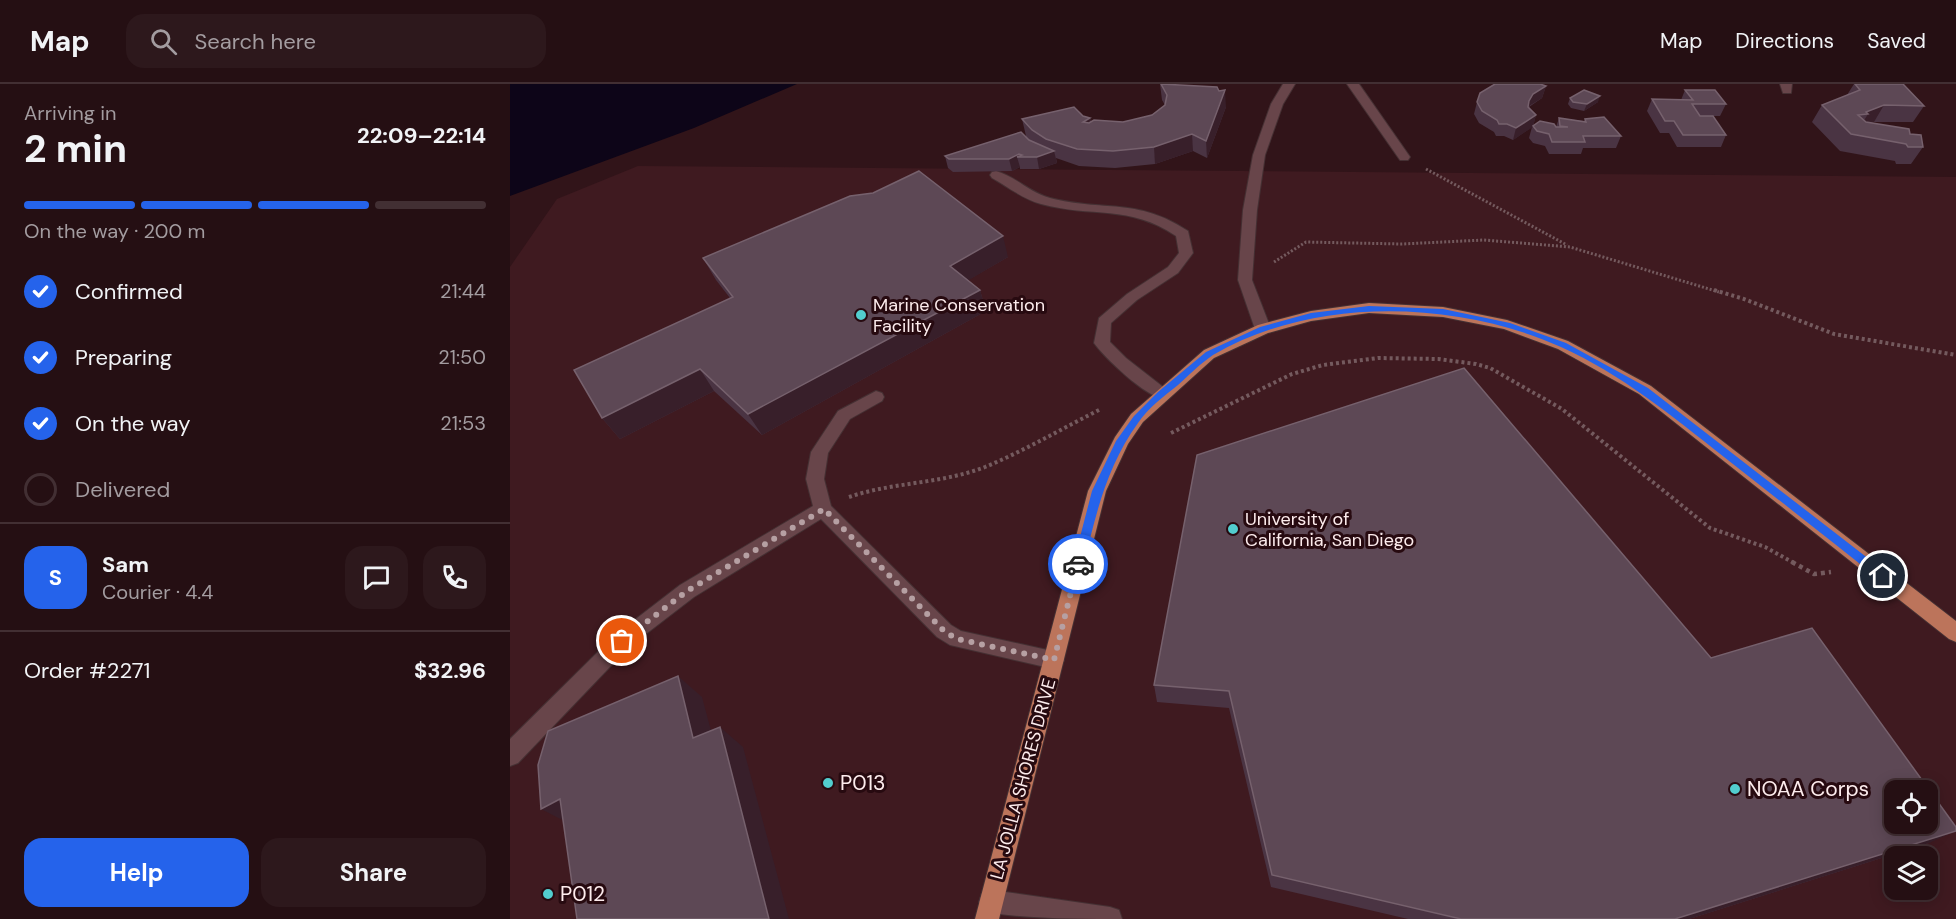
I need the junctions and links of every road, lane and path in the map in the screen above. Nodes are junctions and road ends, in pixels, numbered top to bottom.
1 (1289, 84) edge
2 (1353, 84) edge
3 (1404, 157) joint
4 (996, 175) edge
5 (1570, 247) junction
6 (1245, 280) junction
7 (1263, 329) junction
8 (1956, 355) edge
9 (1161, 394) junction
10 (876, 397) dead end
11 (1101, 409) dead end
12 (1171, 434) dead end
13 (857, 494) dead end
14 (824, 509) junction
15 (1831, 572) dead end
16 (1956, 633) edge
17 (1054, 660) junction
18 (510, 755) edge
19 (989, 911) edge
20 (1110, 919) edge

1 - 6 street
2 - 3 street
3 - 5 path
4 - 9 street
5 - 6 path
5 - 8 path
6 - 7 street
7 - 9 main road, LA JOLLA SHORES DRIVE
7 - 16 main road, LA JOLLA SHORES DRIVE
9 - 17 main road, LA JOLLA SHORES DRIVE
10 - 14 street
11 - 13 path
12 - 15 path
14 - 17 street
14 - 18 street
17 - 19 main road, LA JOLLA SHORES DRIVE
19 - 20 street

